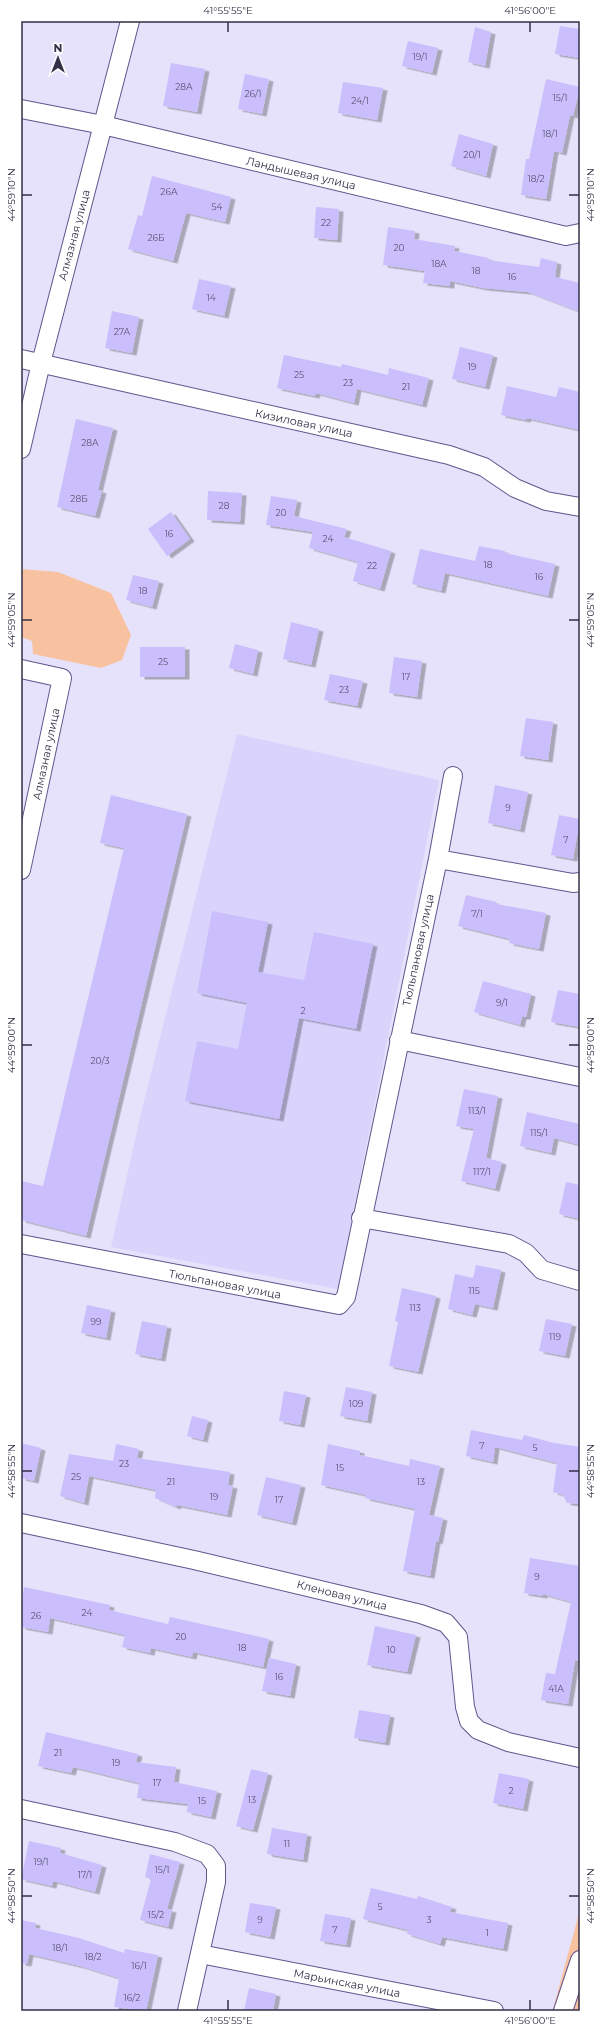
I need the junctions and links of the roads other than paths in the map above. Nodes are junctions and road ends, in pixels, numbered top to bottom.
1 (130, 21) edge
2 (21, 109) edge
3 (103, 125) junction
4 (580, 233) edge
5 (21, 359) edge
6 (41, 363) junction
7 (21, 449) edge
8 (580, 507) edge
9 (21, 670) edge
10 (453, 776) dead end
11 (438, 859) junction
12 (21, 870) edge
13 (580, 882) edge
14 (399, 1040) junction
15 (580, 1077) edge
16 (361, 1218) junction
17 (21, 1244) edge
18 (580, 1281) edge
19 (21, 1523) edge
20 (580, 1758) edge
21 (21, 1809) edge
22 (200, 1954) junction
23 (580, 1960) edge
24 (187, 2011) edge
25 (494, 2011) edge
26 (563, 2011) edge

1 - 3 street, Алмазная улица
2 - 3 street, Ландышевая улица
3 - 4 street, Ландышевая улица
3 - 6 street, Алмазная улица
5 - 6 street, Кизиловая улица
6 - 7 street, Алмазная улица
6 - 8 street, Кизиловая улица
9 - 12 street, Алмазная улица
10 - 11 street, Тюльпановая улица
11 - 13 street
11 - 14 street, Тюльпановая улица
14 - 15 street
14 - 16 street, Тюльпановая улица
16 - 17 street, Тюльпановая улица
16 - 18 street
19 - 20 street, Кленовая улица
21 - 22 street
22 - 24 street
22 - 25 street, Марьинская улица
23 - 26 street

